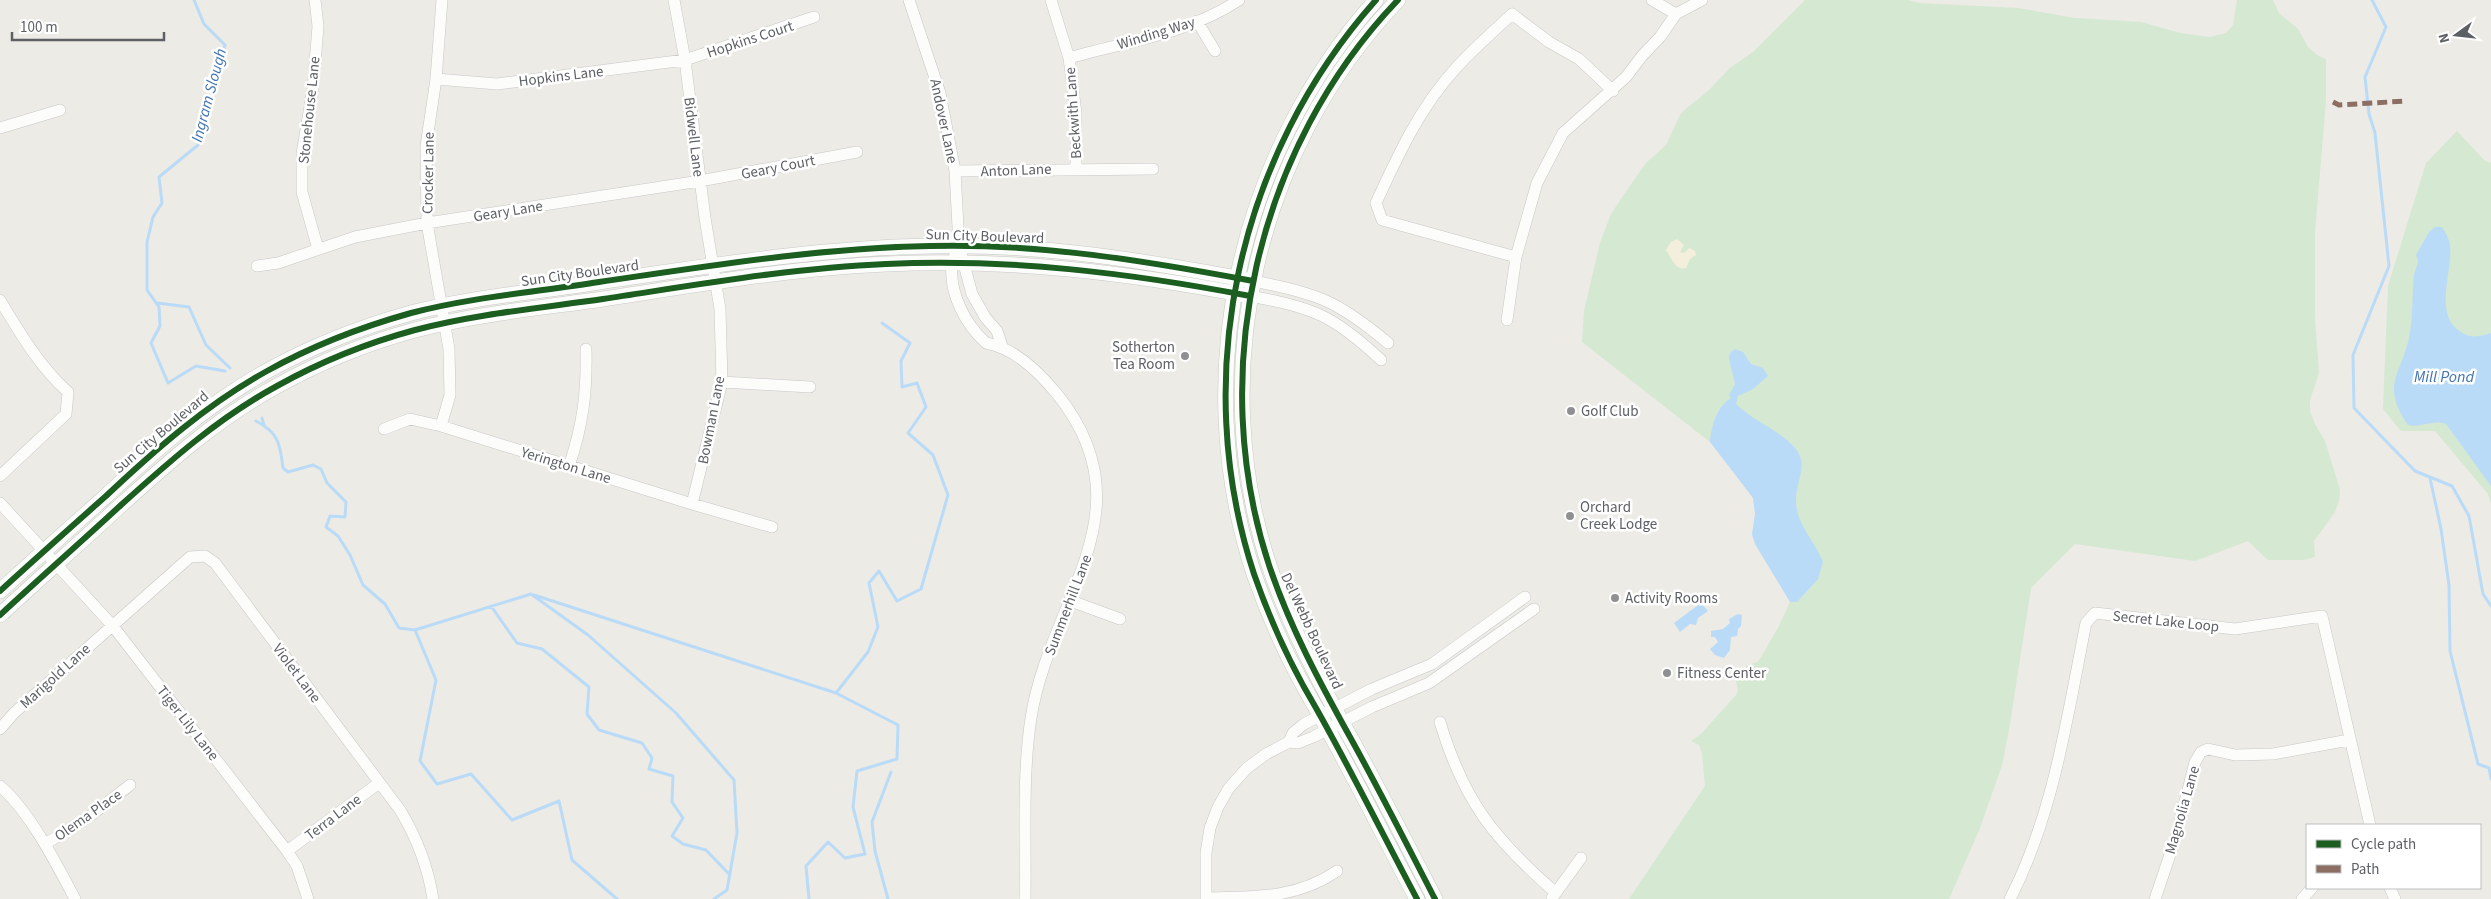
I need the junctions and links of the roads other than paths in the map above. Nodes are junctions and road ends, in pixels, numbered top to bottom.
1 (315, 0) edge
2 (442, 0) edge
3 (674, 0) edge
4 (910, 0) edge
5 (1051, 0) edge
6 (1239, 0) edge
7 (1376, 0) edge
8 (1398, 0) edge
9 (1652, 0) edge
10 (1669, 0) edge
11 (1702, 0) edge
12 (1676, 14) junction
13 (814, 17) dead end
14 (1197, 21) junction
15 (1215, 52) dead end
16 (1069, 58) junction
17 (685, 60) junction
18 (436, 79) junction
19 (1613, 91) junction
20 (60, 110) dead end
21 (0, 128) edge
22 (857, 152) dead end
23 (1076, 168) junction
24 (1153, 169) dead end
25 (955, 171) junction
26 (700, 182) junction
27 (427, 223) junction
28 (959, 246) junction
29 (318, 249) junction
30 (1516, 257) junction
31 (959, 264) junction
32 (257, 266) dead end
33 (715, 274) junction
34 (1253, 281) junction
35 (1235, 285) junction
36 (1250, 296) junction
37 (0, 300) edge
38 (443, 315) junction
39 (1507, 320) dead end
40 (1388, 343) dead end
41 (1002, 346) junction
42 (586, 349) dead end
43 (1381, 360) dead end
44 (722, 382) junction
45 (810, 387) dead end
46 (441, 426) junction
47 (384, 429) dead end
48 (569, 466) junction
49 (0, 476) edge
50 (0, 503) edge
51 (692, 504) junction
52 (772, 527) dead end
53 (50, 558) junction
54 (0, 592) edge
55 (1525, 596) dead end
56 (1071, 601) junction
57 (1534, 609) dead end
58 (0, 615) edge
59 (1120, 619) dead end
60 (112, 625) junction
61 (1335, 709) junction
62 (1320, 716) junction
63 (1342, 722) junction
64 (1440, 722) dead end
65 (0, 729) edge
66 (1327, 730) junction
67 (2349, 740) junction
68 (1289, 742) junction
69 (379, 783) junction
70 (130, 785) dead end
71 (0, 786) edge
72 (2370, 824) edge
73 (45, 844) junction
74 (287, 851) junction
75 (1581, 858) dead end
76 (1337, 871) dead end
77 (2311, 889) edge
78 (1553, 896) edge
79 (1206, 898) edge
80 (75, 899) edge
81 (308, 899) edge
82 (433, 899) edge
83 (1024, 899) edge
84 (1417, 899) edge
85 (1435, 899) edge
86 (2010, 899) edge
87 (2155, 899) edge
88 (2302, 899) edge

1 - 29 street, Stonehouse Lane
2 - 18 street, Crocker Lane
3 - 17 street, Bidwell Lane
4 - 25 street, Andover Lane
5 - 16 street, Beckwith Lane
6 - 14 street, Winding Way
7 - 35 street, Del Webb Boulevard
8 - 34 street, Del Webb Boulevard
9 - 12 street
10 - 12 street
11 - 12 street
12 - 19 street
13 - 17 street, Hopkins Court
14 - 15 street
14 - 16 street, Winding Way
16 - 23 street, Beckwith Lane
17 - 18 street, Hopkins Lane
17 - 26 street, Bidwell Lane
18 - 27 street, Crocker Lane
19 - 30 street
19 - 30 street
20 - 21 street
22 - 26 street, Geary Court
23 - 24 street, Anton Lane
23 - 25 street, Anton Lane
25 - 28 street, Andover Lane
26 - 27 street, Geary Lane
26 - 33 street, Bidwell Lane
27 - 29 street, Geary Lane
27 - 38 street, Crocker Lane
28 - 31 street, Summerhill Lane
28 - 33 street, Sun City Boulevard
28 - 35 street, Sun City Boulevard
29 - 32 street, Geary Lane
30 - 39 street
31 - 33 street, Sun City Boulevard
31 - 35 street, Sun City Boulevard
31 - 41 street, Summerhill Lane
31 - 41 street, Summerhill Lane
33 - 38 street, Sun City Boulevard
33 - 44 street, Bowman Lane
34 - 35 street, Sun City Boulevard
34 - 36 street, Del Webb Boulevard
34 - 40 street
35 - 36 street, Sun City Boulevard
35 - 62 street, Del Webb Boulevard
36 - 43 street
36 - 61 street, Del Webb Boulevard
37 - 49 street
38 - 46 street, Crocker Lane
38 - 53 street, Sun City Boulevard
41 - 56 street, Summerhill Lane
42 - 48 street
44 - 45 street
44 - 51 street, Bowman Lane
46 - 47 street, Yerington Lane
46 - 48 street, Yerington Lane
48 - 51 street, Yerington Lane
50 - 53 street, Tiger Lily Lane
51 - 52 street, Yerington Lane
53 - 54 street, Sun City Boulevard
53 - 58 street, Sun City Boulevard
53 - 60 street, Tiger Lily Lane
55 - 61 street
56 - 59 street
56 - 83 street, Summerhill Lane
57 - 63 street
60 - 65 street, Marigold Lane
60 - 69 street, Violet Lane
60 - 74 street, Tiger Lily Lane
61 - 62 street
61 - 63 street, Del Webb Boulevard
62 - 66 street, Del Webb Boulevard
62 - 68 street
63 - 66 street
63 - 85 street, Del Webb Boulevard
64 - 78 street
66 - 68 street
66 - 84 street, Del Webb Boulevard
67 - 72 street, Secret Lake Loop
67 - 86 street, Secret Lake Loop
67 - 87 street, Magnolia Lane
68 - 79 street
69 - 74 street, Terra Lane
69 - 82 street, Violet Lane
70 - 73 street, Olema Place
71 - 73 street
73 - 80 street
74 - 81 street, Tiger Lily Lane
75 - 78 street
76 - 79 street
77 - 88 street

